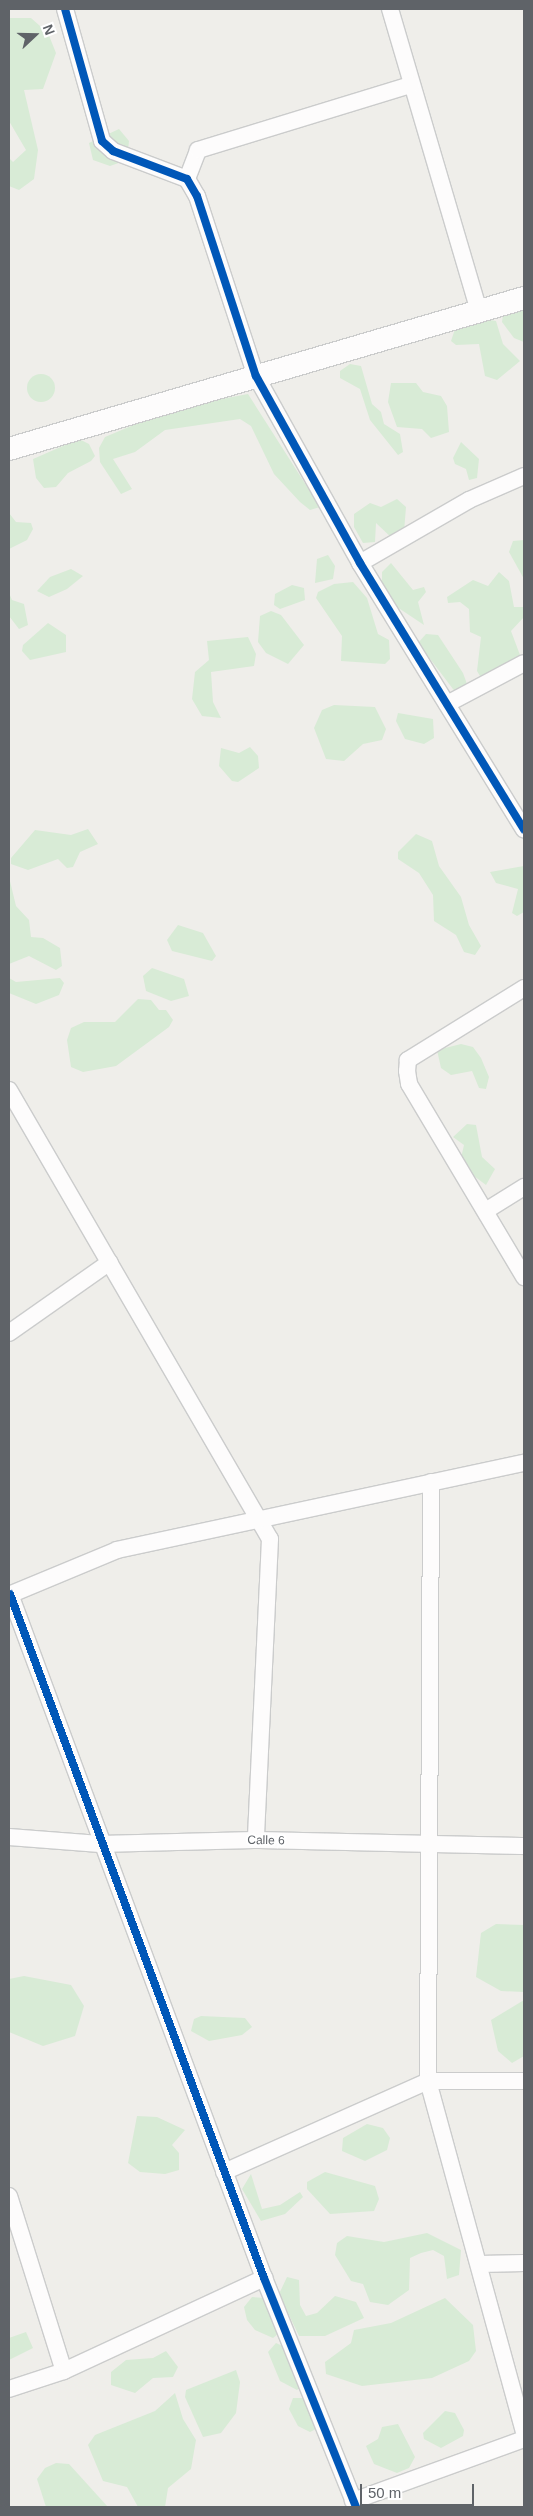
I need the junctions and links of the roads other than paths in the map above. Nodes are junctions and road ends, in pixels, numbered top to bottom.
1 (65, 9) edge
2 (390, 9) edge
3 (411, 85) junction
4 (187, 179) junction
5 (524, 298) edge
6 (480, 312) junction
7 (256, 376) junction
8 (9, 449) edge
9 (524, 476) edge
10 (360, 563) junction
11 (524, 663) edge
12 (447, 704) junction
13 (524, 830) edge
14 (524, 988) edge
15 (9, 1090) edge
16 (524, 1187) edge
17 (487, 1210) junction
18 (110, 1262) junction
19 (524, 1277) edge
20 (9, 1334) edge
21 (524, 1463) edge
22 (430, 1482) junction
23 (262, 1518) junction
24 (10, 1595) edge
25 (9, 1837) edge
26 (256, 1840) junction
27 (100, 1844) junction
28 (432, 1845) junction
29 (524, 1846) edge
30 (428, 2081) junction
31 (524, 2081) edge
32 (224, 2172) junction
33 (9, 2196) edge
34 (524, 2263) edge
35 (480, 2264) junction
36 (264, 2278) junction
37 (64, 2371) junction
38 (9, 2389) edge
39 (524, 2433) edge
40 (524, 2439) edge
41 (354, 2504) edge

1 - 4 street
2 - 3 street
3 - 4 street
3 - 6 street
4 - 7 street
5 - 6 street
6 - 7 street
7 - 8 street
7 - 10 street
9 - 10 street
10 - 12 street
11 - 12 street
12 - 13 street
14 - 17 street
15 - 18 street
16 - 17 street
17 - 19 street
18 - 20 street
18 - 23 street
21 - 22 street
22 - 23 street
22 - 28 street
23 - 24 street
23 - 26 street
24 - 27 street
25 - 27 street, Calle 6
26 - 27 street, Calle 6
26 - 28 street, Calle 6
27 - 32 street
28 - 29 street, Calle 6
28 - 30 street
30 - 31 street
30 - 32 street
30 - 35 street
32 - 36 street
33 - 37 street
34 - 35 street
35 - 39 street
36 - 37 street
36 - 41 street
37 - 38 street
40 - 41 street

